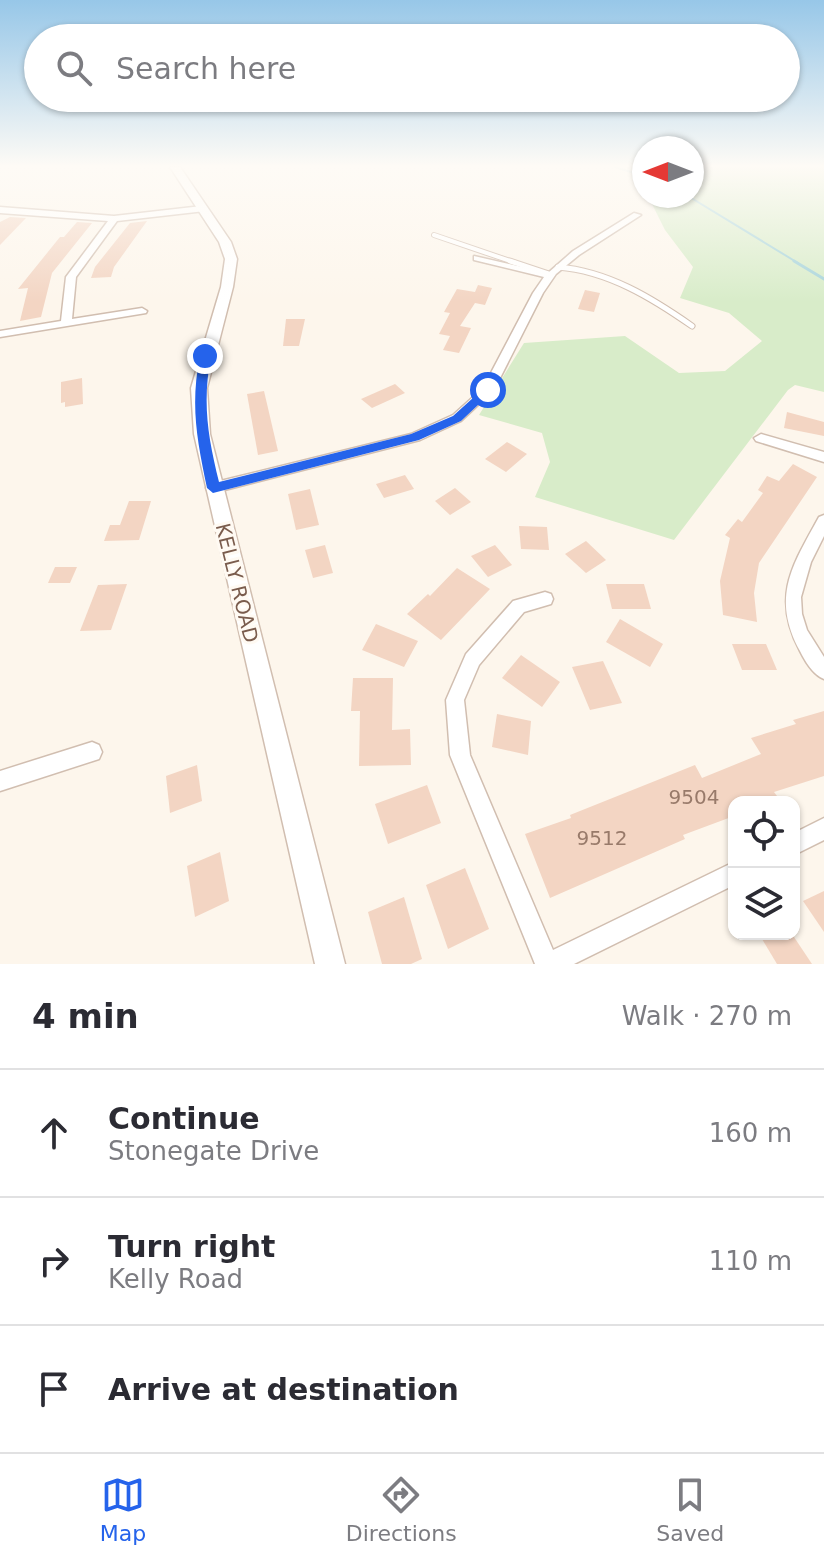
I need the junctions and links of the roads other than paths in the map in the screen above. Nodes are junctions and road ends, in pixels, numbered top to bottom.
1 (25, 212) edge
2 (182, 212) edge
3 (204, 212) edge
4 (637, 215) dead end
5 (114, 219) junction
6 (434, 235) dead end
7 (477, 258) dead end
8 (553, 272) junction
9 (142, 311) dead end
10 (66, 323) junction
11 (692, 326) dead end
12 (0, 334) edge
13 (761, 438) dead end
14 (824, 457) edge
15 (213, 488) junction
16 (824, 521) edge
17 (545, 599) dead end
18 (824, 671) edge
19 (92, 752) dead end
20 (0, 781) edge
21 (824, 829) edge
22 (800, 841) edge
23 (728, 876) edge
24 (330, 964) edge
25 (548, 964) edge

1 - 5 street
2 - 5 street
3 - 15 street, KELLY ROAD
4 - 8 street
5 - 10 street
6 - 8 lane
7 - 8 street
8 - 11 lane
8 - 15 street
9 - 10 street
10 - 12 street
13 - 14 street
15 - 24 street, KELLY ROAD
16 - 18 street
17 - 25 street
19 - 20 street
21 - 22 street
23 - 25 street

